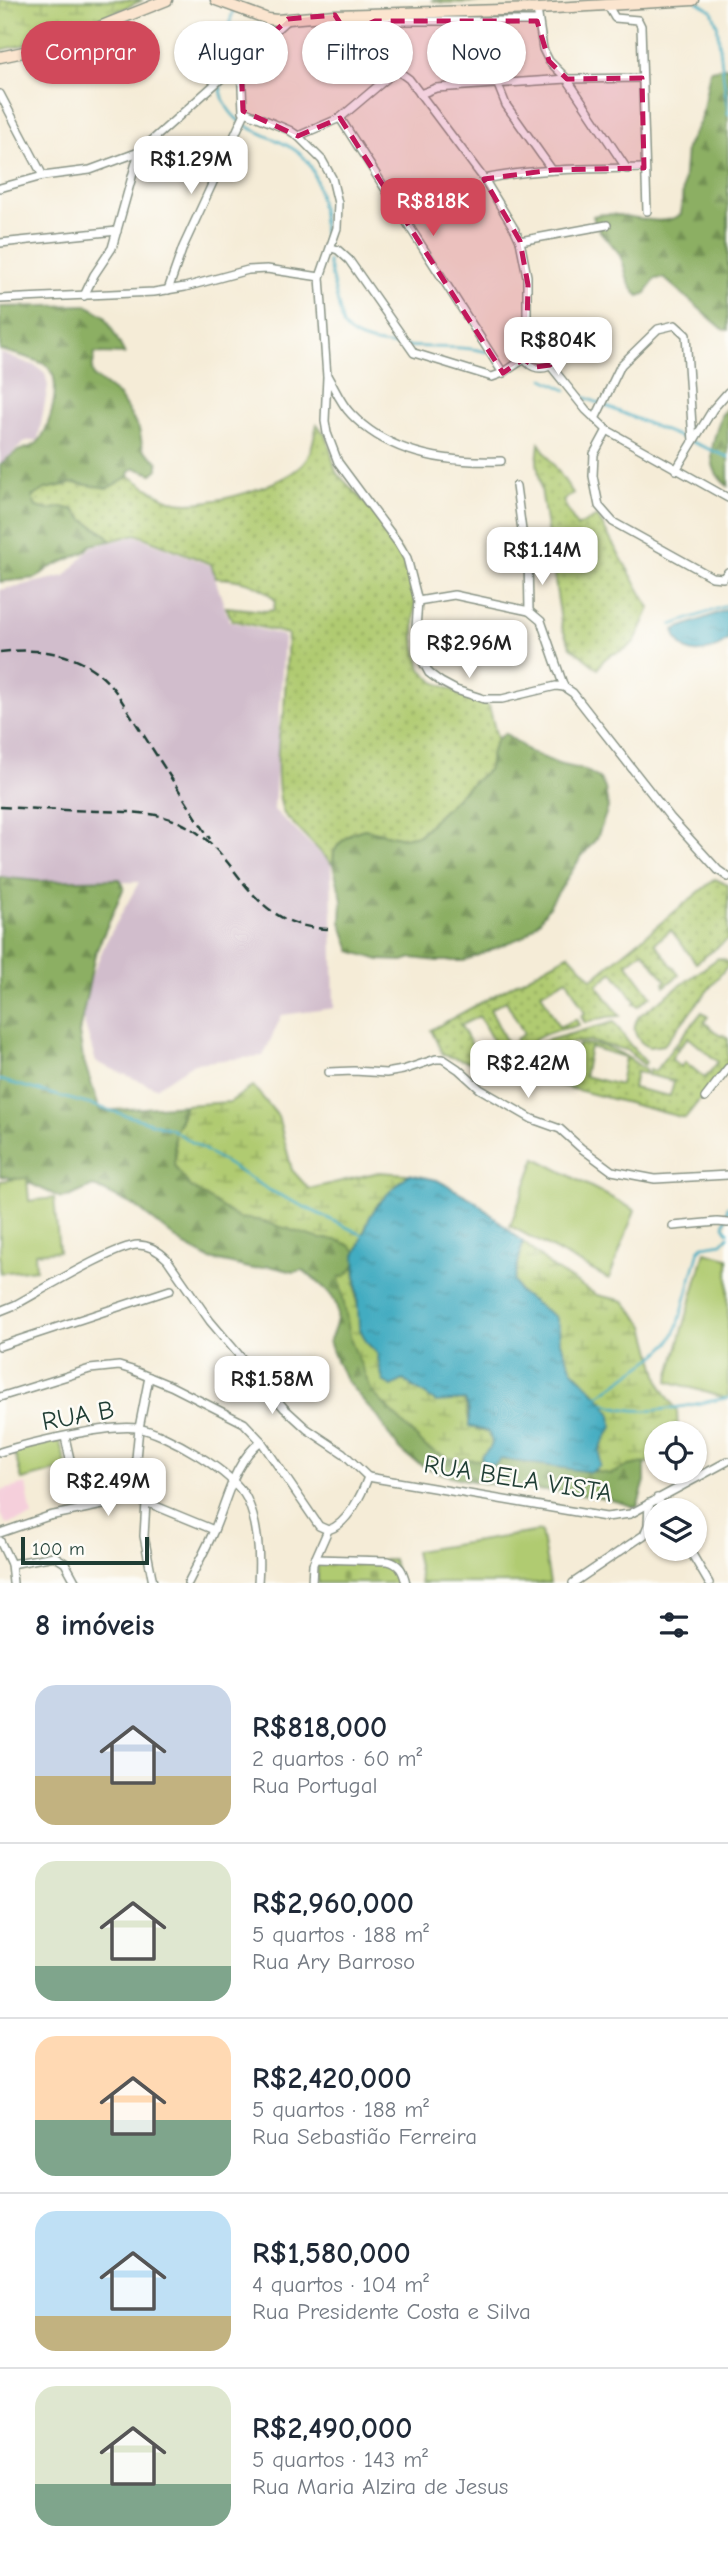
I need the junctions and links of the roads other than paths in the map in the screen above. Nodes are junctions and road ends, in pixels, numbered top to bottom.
1 (167, 0) edge
2 (216, 0) edge
3 (693, 0) edge
4 (608, 6) junction
5 (335, 15) junction
6 (537, 15) junction
7 (288, 19) joint
8 (339, 21) edge
9 (375, 21) edge
10 (0, 57) edge
11 (642, 78) junction
12 (567, 79) junction
13 (218, 84) edge
14 (241, 84) edge
15 (380, 84) edge
16 (411, 84) edge
17 (498, 85) junction
18 (0, 94) edge
19 (420, 94) junction
20 (245, 113) junction
21 (340, 118) junction
22 (298, 136) junction
23 (139, 152) junction
24 (644, 168) junction
25 (626, 169) junction
26 (552, 170) junction
27 (43, 176) junction
28 (484, 179) junction
29 (0, 188) edge
30 (646, 211) dead end
31 (607, 225) dead end
32 (117, 231) junction
33 (520, 240) junction
34 (0, 243) edge
35 (332, 248) junction
36 (320, 277) junction
37 (168, 290) junction
38 (84, 296) junction
39 (0, 299) edge
40 (531, 332) junction
41 (524, 359) junction
42 (551, 365) junction
43 (503, 373) junction
44 (327, 377) junction
45 (728, 392) edge
46 (594, 419) junction
47 (607, 430) junction
48 (693, 441) junction
49 (501, 461) dead end
50 (676, 470) junction
51 (516, 486) dead end
52 (728, 498) edge
53 (728, 572) edge
54 (418, 601) junction
55 (529, 611) junction
56 (564, 687) junction
57 (728, 877) edge
58 (728, 1069) edge
59 (330, 1072) dead end
60 (705, 1098) dead end
61 (728, 1175) edge
62 (728, 1223) edge
63 (673, 1226) dead end
64 (170, 1290) dead end
65 (0, 1311) edge
66 (0, 1346) edge
67 (149, 1377) junction
68 (0, 1397) edge
69 (139, 1428) junction
70 (65, 1437) junction
71 (261, 1441) junction
72 (0, 1452) edge
73 (728, 1461) edge
74 (368, 1477) junction
75 (232, 1483) junction
76 (657, 1498) edge
77 (132, 1499) junction
78 (146, 1502) junction
79 (644, 1506) edge
80 (81, 1508) junction
81 (214, 1530) junction
82 (328, 1530) junction
83 (0, 1533) edge
84 (644, 1535) edge
85 (0, 1541) edge
86 (315, 1559) junction
87 (696, 1561) edge
88 (11, 1564) junction
89 (13, 1583) edge
90 (76, 1583) edge
91 (153, 1583) edge
92 (188, 1583) edge
93 (258, 1583) edge
94 (312, 1583) edge
95 (406, 1583) edge
96 (573, 1583) edge
97 (709, 1583) edge

1 - 10 street
2 - 7 street
3 - 4 street
4 - 6 street
4 - 11 street
5 - 6 street
5 - 7 street
5 - 8 street
6 - 9 street
6 - 12 street
11 - 12 street
11 - 24 street
12 - 17 street
12 - 25 street
13 - 23 street
14 - 20 street
15 - 21 street
16 - 19 street
17 - 19 street
17 - 26 street
18 - 27 street
19 - 28 street
20 - 22 street
20 - 37 street
21 - 22 street
21 - 43 street
22 - 35 street
23 - 27 street
23 - 32 street
24 - 25 street
24 - 30 street
25 - 26 street
26 - 28 street
27 - 29 street
28 - 33 street
31 - 33 street
32 - 34 street
32 - 38 street
33 - 40 street
35 - 36 street
35 - 43 street
36 - 37 street
36 - 44 street
37 - 38 street
38 - 39 street
40 - 41 street
40 - 42 street
41 - 42 street
41 - 43 street
42 - 46 street
44 - 49 street
44 - 54 street
45 - 48 street
46 - 47 street
46 - 48 street
47 - 50 street
47 - 53 street
48 - 50 street
50 - 52 street
51 - 55 street
54 - 55 street
54 - 56 street
55 - 56 street
56 - 57 street
58 - 60 street
59 - 61 street
62 - 63 street
64 - 66 street
65 - 74 street
67 - 68 street
67 - 69 street
67 - 71 street
69 - 70 street, RUA B
69 - 75 street, RUA B
69 - 77 street
70 - 72 street, RUA B
70 - 80 street
71 - 75 street
71 - 82 street
73 - 76 street, RUA BELA VISTA
74 - 79 street, RUA BELA VISTA
74 - 82 street
75 - 81 street
75 - 93 street, RUA B
77 - 78 street
77 - 80 street
78 - 81 street
78 - 91 street
80 - 83 street
81 - 92 street
82 - 86 street
84 - 96 street
85 - 88 street
86 - 94 street
86 - 95 street
87 - 97 street
88 - 89 street
88 - 90 street

